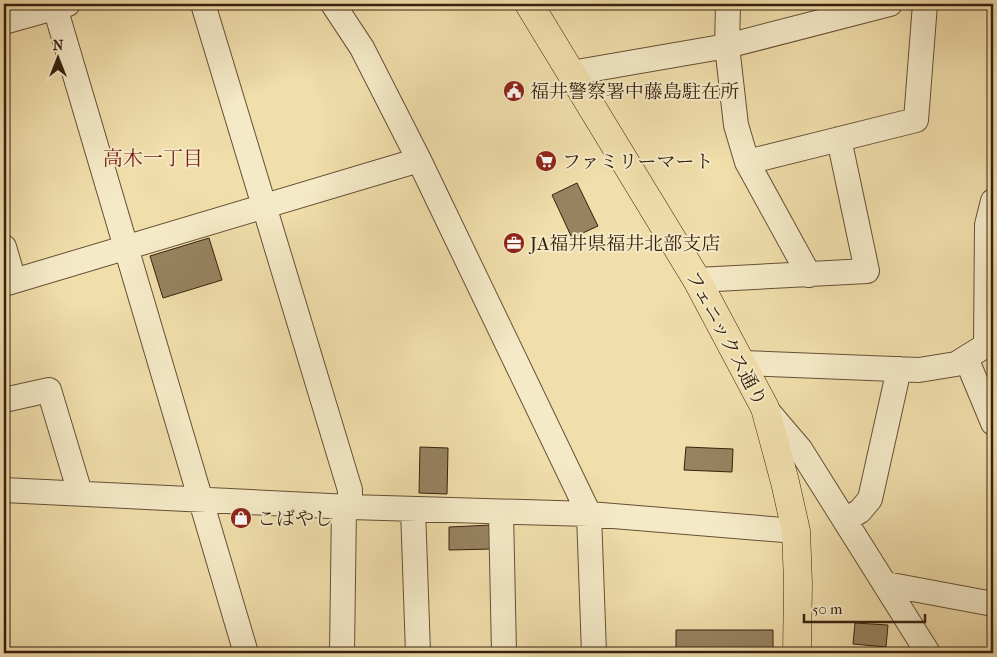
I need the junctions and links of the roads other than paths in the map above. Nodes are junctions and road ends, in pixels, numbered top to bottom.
1 (203, 4) edge
2 (333, 4) edge
3 (529, 4) edge
4 (728, 4) edge
5 (890, 4) edge
6 (925, 4) edge
7 (59, 5) edge
8 (4, 22) edge
9 (727, 46) junction
10 (571, 73) junction
11 (839, 139) junction
12 (419, 160) junction
13 (747, 162) junction
14 (993, 201) edge
15 (265, 206) junction
16 (4, 247) edge
17 (126, 248) junction
18 (809, 275) junction
19 (697, 280) junction
20 (9, 282) edge
21 (990, 343) edge
22 (966, 358) junction
23 (742, 362) junction
24 (899, 369) junction
25 (4, 400) edge
26 (765, 408) junction
27 (993, 423) edge
28 (4, 490) edge
29 (80, 493) junction
30 (201, 498) junction
31 (347, 507) junction
32 (413, 509) junction
33 (501, 512) junction
34 (589, 514) junction
35 (845, 520) junction
36 (796, 531) junction
37 (886, 584) junction
38 (993, 604) edge
39 (246, 653) edge
40 (342, 653) edge
41 (418, 653) edge
42 (504, 653) edge
43 (594, 653) edge
44 (797, 653) edge
45 (928, 653) edge

1 - 15 street
2 - 12 street
3 - 10 main road, フェニックス通り
4 - 9 street
5 - 9 street
6 - 11 street
7 - 8 street
7 - 17 street
9 - 10 street
9 - 13 street
10 - 19 main road, フェニックス通り
11 - 13 street
11 - 18 street
12 - 15 street
12 - 34 street
13 - 18 street
14 - 21 street
15 - 17 street
15 - 31 street
16 - 20 street
17 - 20 street
17 - 30 street
18 - 19 street
19 - 23 main road, フェニックス通り
21 - 22 street
22 - 24 street
22 - 27 street
23 - 24 street
23 - 26 main road, フェニックス通り
24 - 35 street
25 - 29 street
26 - 35 street
26 - 36 main road, フェニックス通り
28 - 29 street
29 - 30 street
30 - 31 street
30 - 39 street
31 - 32 street
31 - 40 street
32 - 33 street
32 - 41 street
33 - 34 street
33 - 42 street
34 - 36 street
34 - 43 street
35 - 37 street
36 - 44 main road, フェニックス通り
37 - 38 street
37 - 45 street

